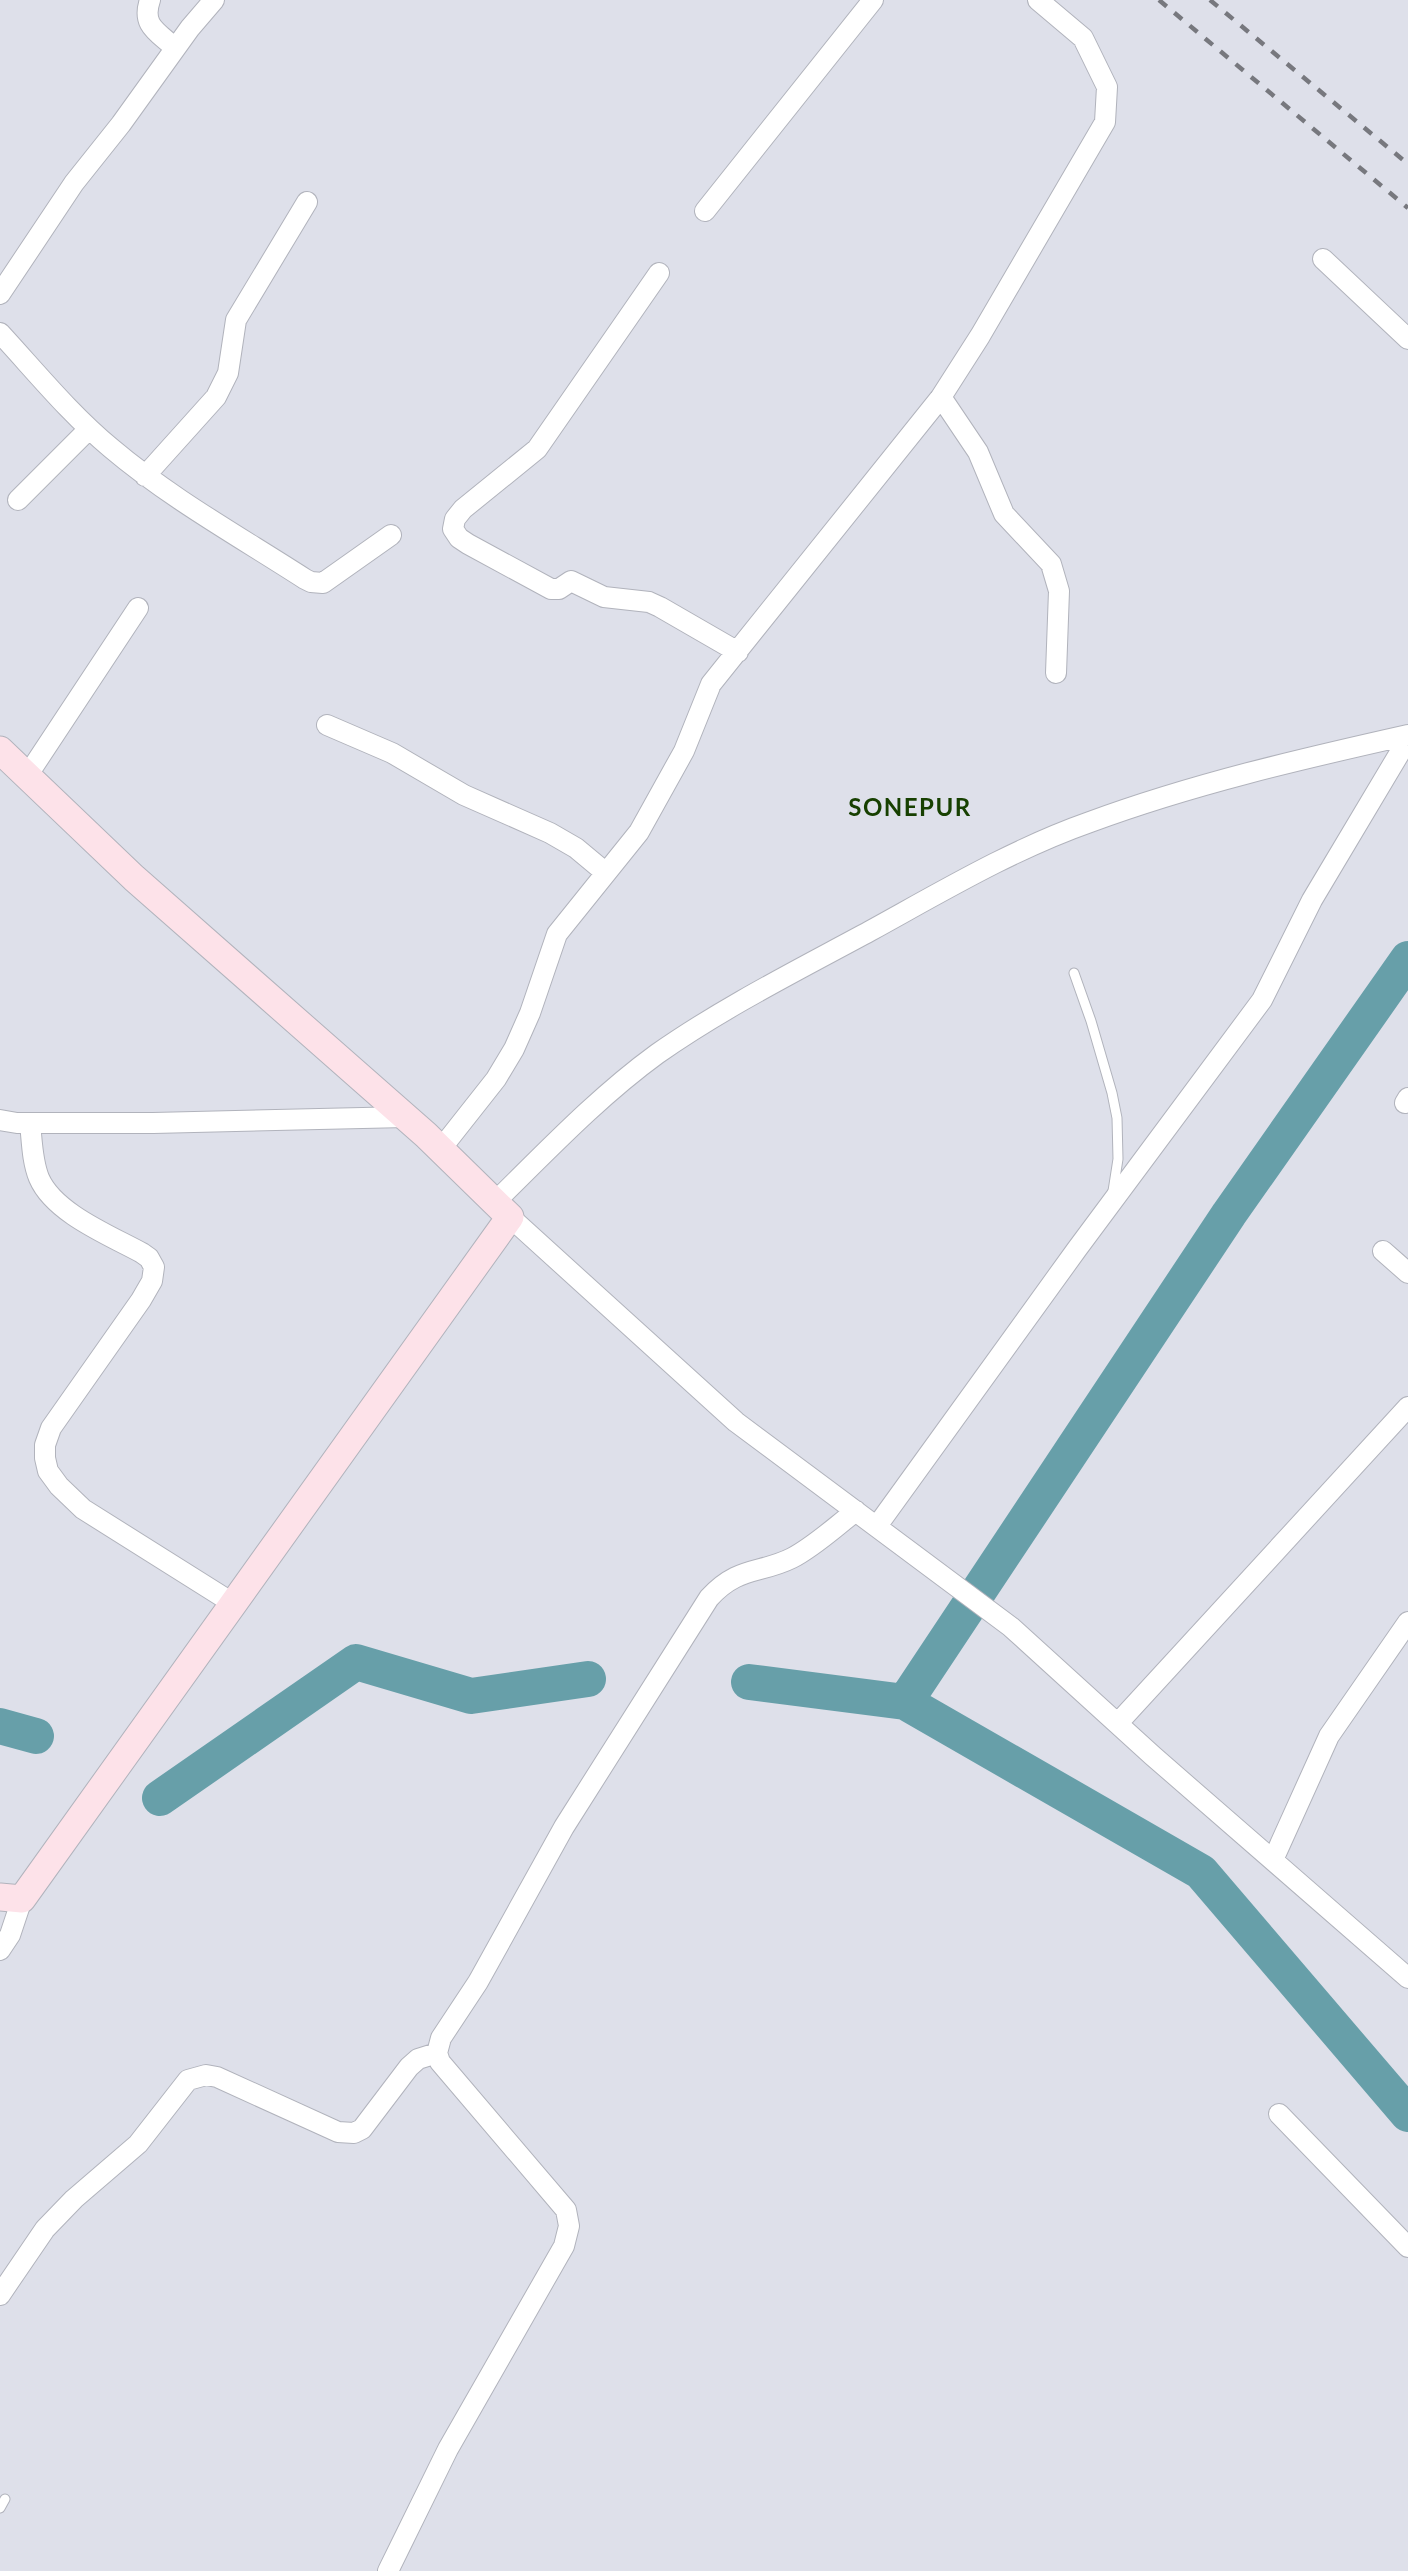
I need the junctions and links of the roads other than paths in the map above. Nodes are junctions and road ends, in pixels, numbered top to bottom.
1 (150, 0) edge
2 (214, 0) edge
3 (873, 0) edge
4 (1038, 0) edge
5 (175, 48) junction
6 (307, 202) dead end
7 (705, 212) dead end
8 (1323, 259) dead end
9 (659, 273) dead end
10 (1, 289) edge
11 (0, 333) edge
12 (1408, 339) edge
13 (941, 397) junction
14 (88, 429) junction
15 (146, 476) junction
16 (18, 500) dead end
17 (391, 535) dead end
18 (138, 608) dead end
19 (738, 652) junction
20 (1056, 673) dead end
21 (327, 725) dead end
22 (1408, 737) edge
23 (0, 750) edge
24 (27, 776) junction
25 (606, 873) junction
26 (1074, 973) dead end
27 (406, 1117) junction
28 (0, 1120) edge
29 (30, 1123) junction
30 (440, 1150) junction
31 (1111, 1206) junction
32 (502, 1209) junction
33 (1383, 1251) dead end
34 (1408, 1274) edge
35 (1408, 1407) edge
36 (856, 1510) junction
37 (877, 1526) junction
38 (234, 1604) junction
39 (1408, 1622) edge
40 (1118, 1724) junction
41 (1273, 1860) junction
42 (11, 1898) edge
43 (0, 1950) edge
44 (1408, 1978) edge
45 (437, 2053) junction
46 (1279, 2114) dead end
47 (1408, 2247) edge
48 (0, 2295) edge
49 (388, 2571) edge

1 - 5 street
2 - 5 street
3 - 7 street
4 - 13 street
5 - 10 street
6 - 15 street
8 - 12 street
9 - 19 street
11 - 14 street
13 - 19 street
13 - 20 street
14 - 15 street
14 - 16 street
15 - 17 street
18 - 24 street
19 - 25 street
21 - 25 street
22 - 31 street
22 - 32 street
23 - 24 street
24 - 27 street
25 - 30 street
26 - 31 lane
27 - 29 street
27 - 30 street
28 - 29 street
29 - 38 street
30 - 32 street
31 - 37 street
32 - 36 street
32 - 38 street
33 - 34 street
35 - 40 street
36 - 37 street
36 - 45 street
37 - 40 street
38 - 42 street
39 - 41 street
40 - 41 street
41 - 44 street
42 - 43 street
45 - 48 street
45 - 49 street
46 - 47 street

